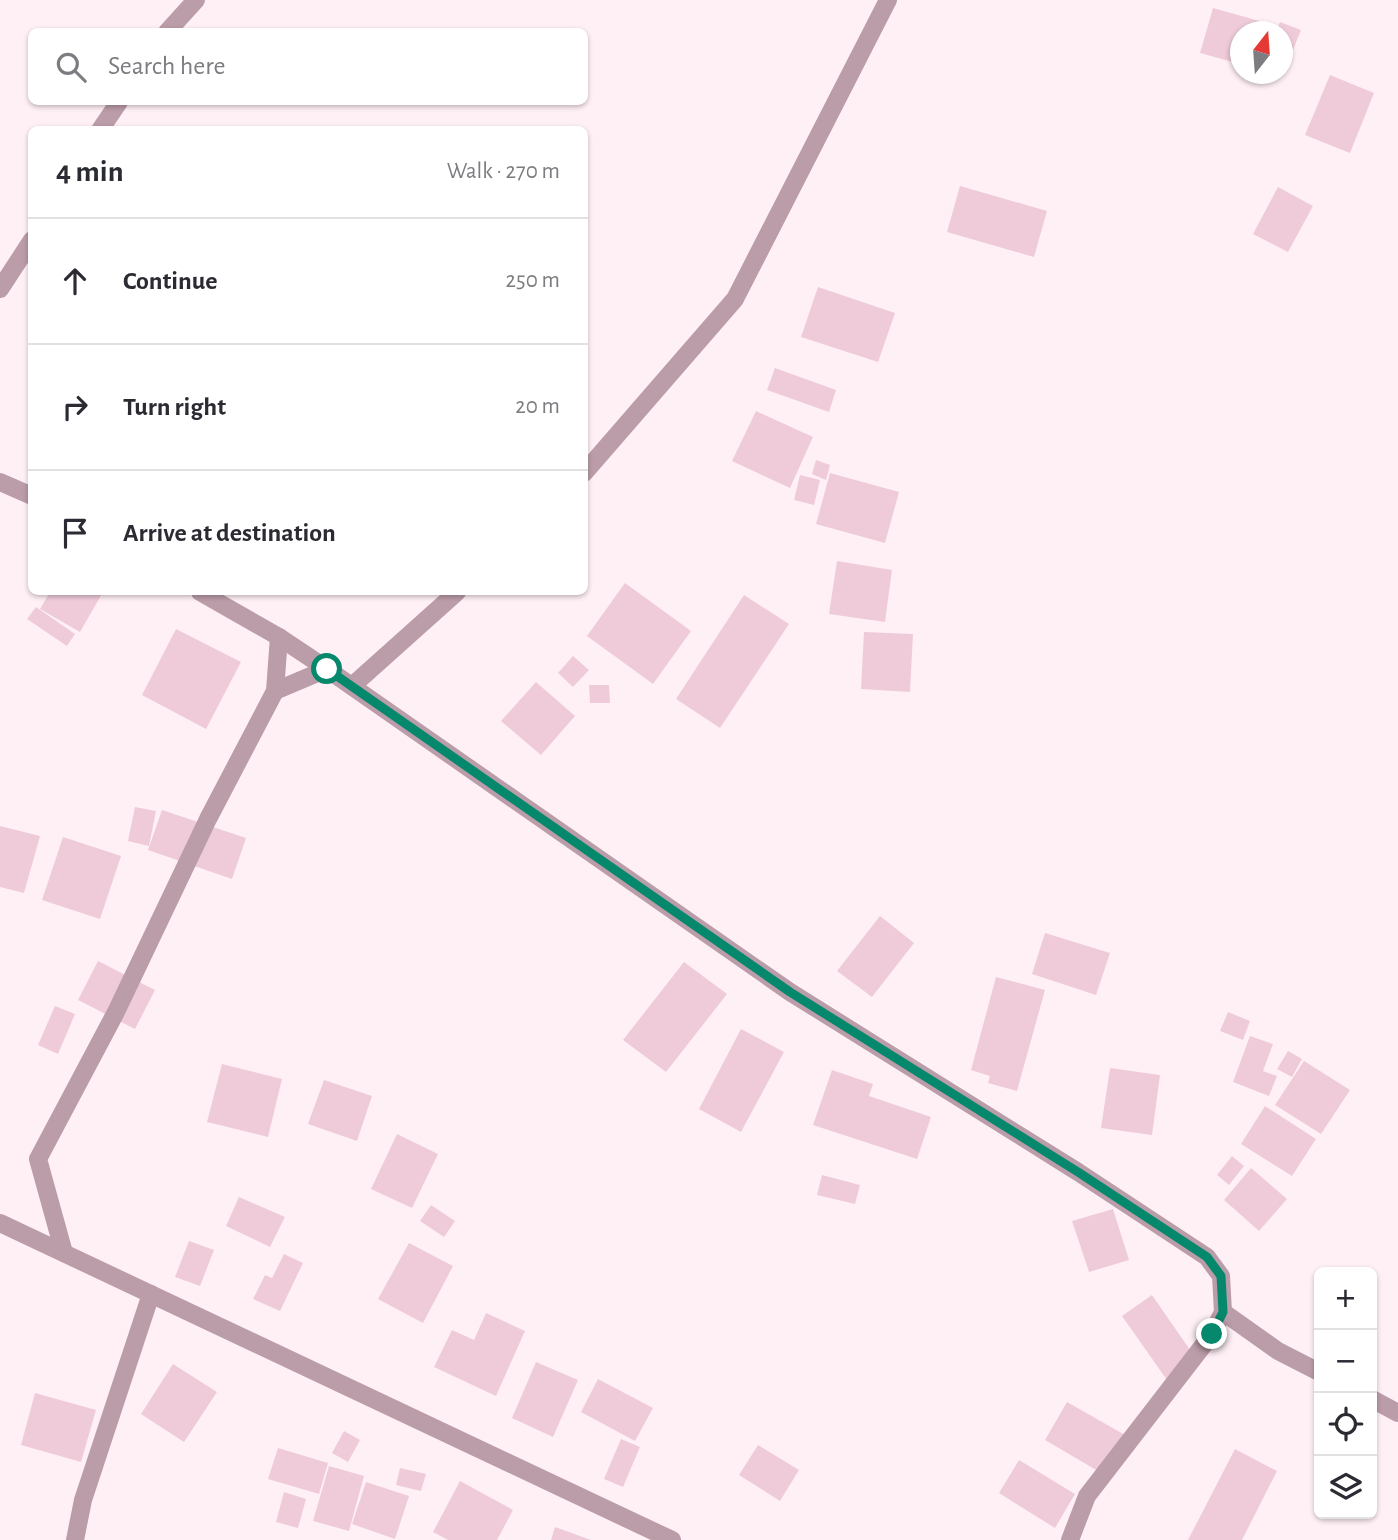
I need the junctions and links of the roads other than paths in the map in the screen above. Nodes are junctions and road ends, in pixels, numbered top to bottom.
1 (196, 0) edge
2 (888, 0) edge
3 (171, 28) edge
4 (117, 105) edge
5 (103, 126) edge
6 (28, 246) edge
7 (0, 289) edge
8 (588, 468) edge
9 (0, 482) edge
10 (28, 494) edge
11 (205, 595) edge
12 (454, 595) edge
13 (279, 637) junction
14 (327, 669) junction
15 (352, 686) junction
16 (275, 691) junction
17 (0, 1223) edge
18 (64, 1253) junction
19 (151, 1294) junction
20 (1223, 1312) junction
21 (1314, 1369) edge
22 (1377, 1402) edge
23 (1398, 1413) edge
24 (75, 1540) edge
25 (672, 1540) edge
26 (1070, 1540) edge

1 - 3 street
2 - 8 street
4 - 5 street
6 - 7 street
9 - 10 street
11 - 13 street
12 - 15 street
13 - 14 street
13 - 16 street
14 - 15 street
14 - 16 street
15 - 20 street
16 - 18 street
17 - 18 street
18 - 19 street
19 - 24 street
19 - 25 street
20 - 21 street
20 - 26 street
22 - 23 street

